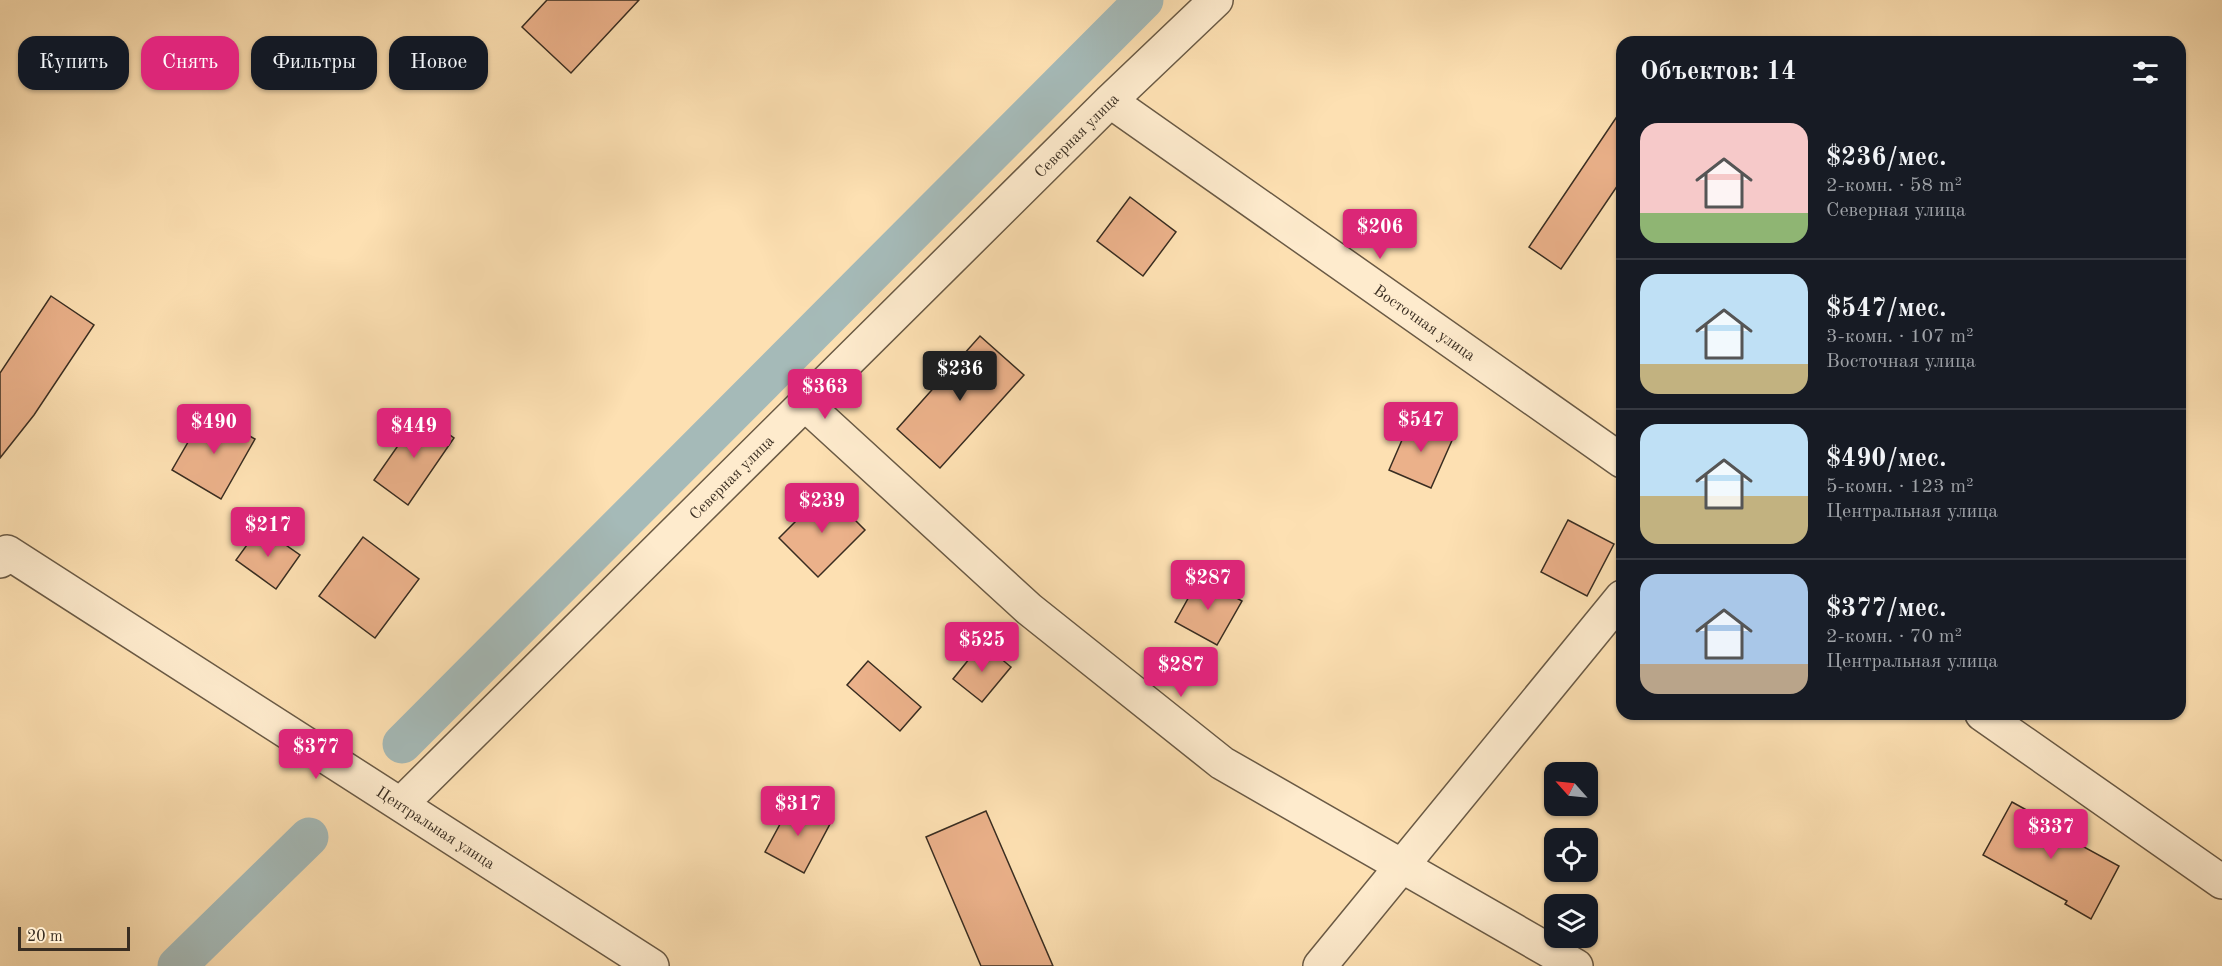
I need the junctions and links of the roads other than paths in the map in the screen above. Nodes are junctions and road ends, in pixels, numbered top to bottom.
1 (1216, 0) edge
2 (1110, 101) junction
3 (805, 404) junction
4 (1616, 457) edge
5 (4, 556) edge
6 (1616, 604) edge
7 (1991, 720) edge
8 (401, 804) junction
9 (1401, 867) junction
10 (2222, 882) edge
11 (652, 966) edge
12 (1320, 966) edge
13 (1576, 966) edge

1 - 2 street, Северная улица
2 - 3 street, Северная улица
2 - 4 street, Восточная улица
3 - 8 street, Северная улица
3 - 9 street
5 - 8 street, Центральная улица
6 - 9 street
7 - 10 street
8 - 11 street, Центральная улица
9 - 12 street
9 - 13 street

